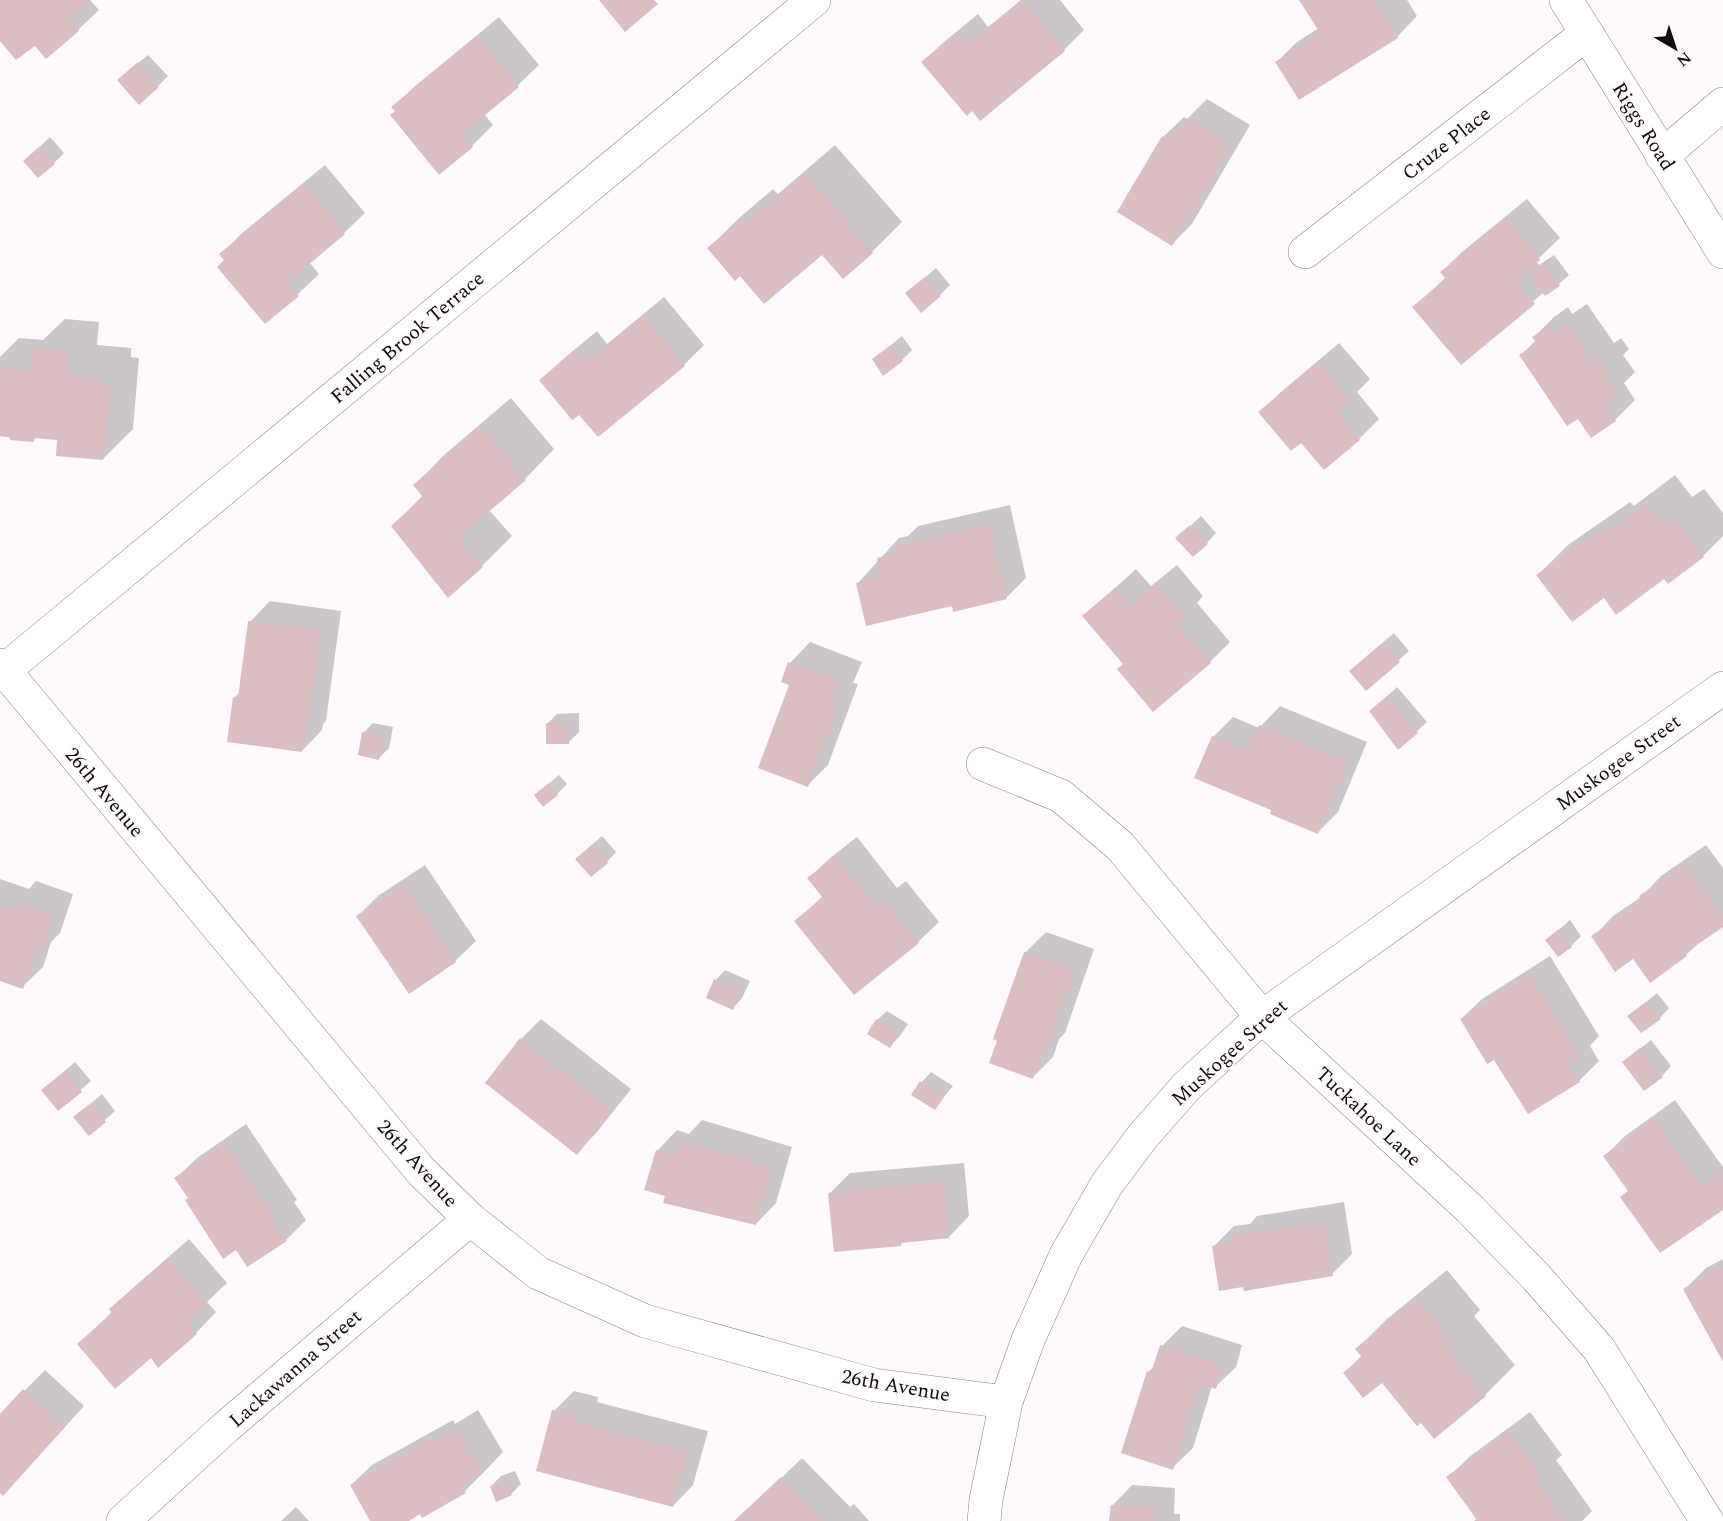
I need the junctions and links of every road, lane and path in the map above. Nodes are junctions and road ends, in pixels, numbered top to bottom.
1 (814, 0) edge
2 (1566, 0) edge
3 (1586, 34) junction
4 (1723, 104) edge
5 (1662, 156) junction
6 (1305, 252) dead end
7 (1723, 252) edge
8 (2, 670) edge
9 (1723, 688) edge
10 (983, 764) dead end
11 (1262, 1017) junction
12 (470, 1219) junction
13 (1006, 1402) junction
14 (123, 1521) edge
15 (984, 1521) edge
16 (1707, 1521) edge

1 - 8 street, Falling Brook Terrace
2 - 3 street, Riggs Road
3 - 5 street, Riggs Road
3 - 6 street, Cruze Place
4 - 5 street
5 - 7 street, Riggs Road
8 - 12 street, 26th Avenue
9 - 11 street, Muskogee Street
10 - 11 street, Tuckahoe Lane
11 - 13 street, Muskogee Street
11 - 16 street, Tuckahoe Lane
12 - 13 street, 26th Avenue
12 - 14 street, Lackawanna Street
13 - 15 street, Muskogee Street

